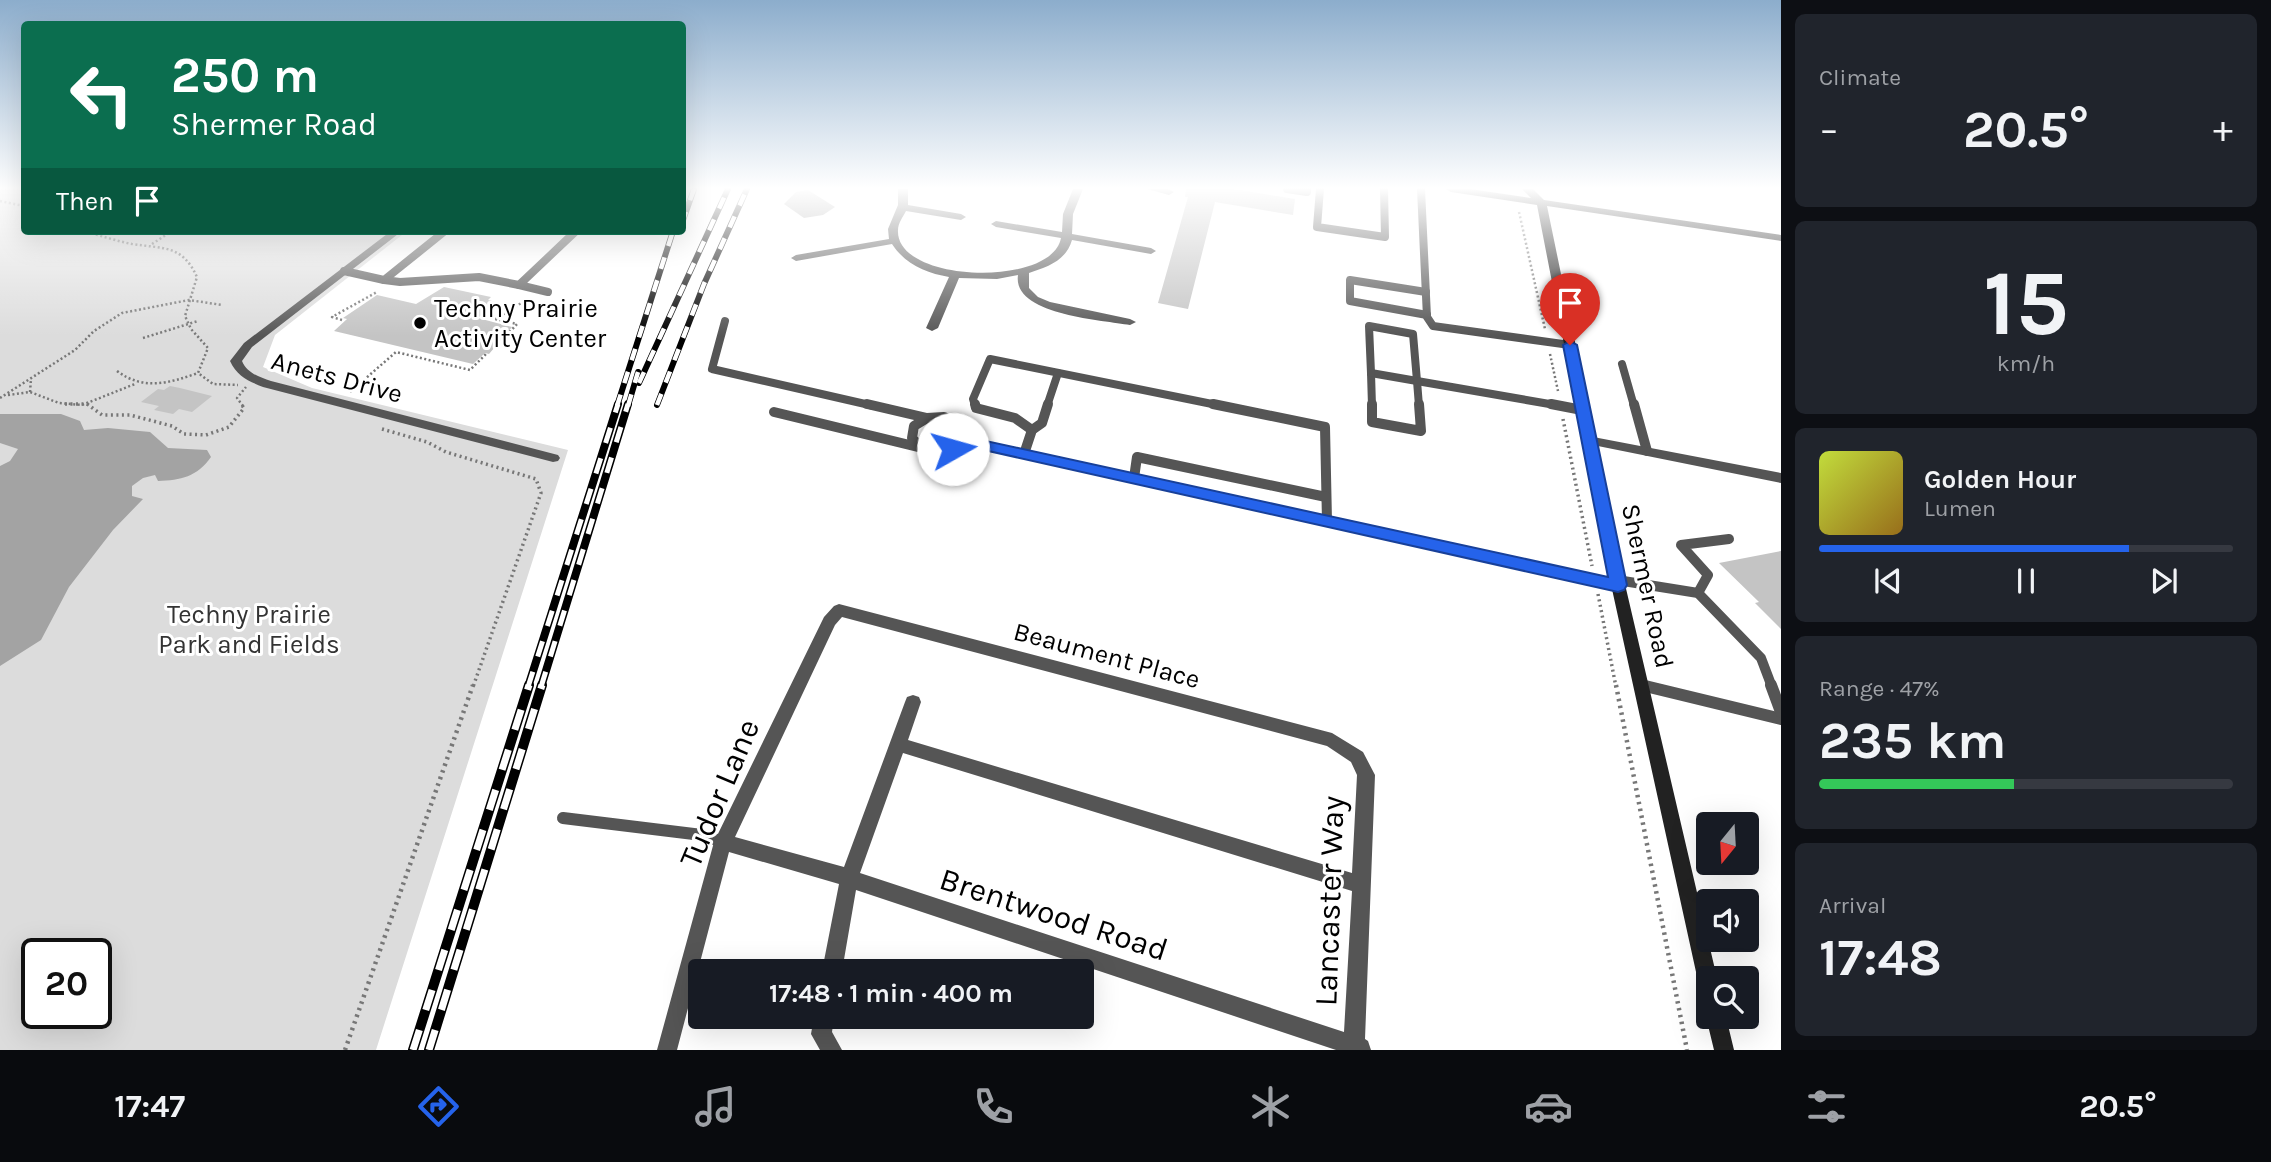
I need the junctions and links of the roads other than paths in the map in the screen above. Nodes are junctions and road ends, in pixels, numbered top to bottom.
1 (388, 238) edge
2 (437, 238) edge
3 (569, 238) edge
4 (894, 238) edge
5 (1066, 238) edge
6 (1078, 238) edge
7 (1423, 238) edge
8 (1548, 238) edge
9 (894, 241) junction
10 (1151, 251) dead end
11 (796, 258) dead end
12 (344, 271) junction
13 (1024, 272) junction
14 (955, 275) junction
15 (383, 284) junction
16 (519, 285) junction
17 (545, 291) road end
18 (1426, 292) junction
19 (1427, 315) junction
20 (726, 321) dead end
21 (1130, 322) dead end
22 (932, 328) dead end
23 (1570, 345) junction
24 (1622, 364) dead end
25 (1058, 373) junction
26 (1371, 373) junction
27 (1417, 381) junction
28 (1582, 410) junction
29 (774, 412) dead end
30 (927, 418) junction
31 (1032, 430) junction
32 (1588, 440) junction
33 (963, 441) junction
34 (922, 448) junction
35 (1647, 451) junction
36 (1024, 454) junction
37 (552, 458) dead end
38 (1134, 478) junction
39 (1781, 478) edge
40 (1326, 497) junction
41 (1326, 521) junction
42 (1729, 539) dead end
43 (1618, 583) junction
44 (1699, 593) junction
45 (839, 610) joint
46 (1641, 685) junction
47 (913, 702) dead end
48 (1781, 712) edge
49 (1781, 719) edge
50 (897, 744) junction
51 (1357, 757) joint
52 (563, 818) dead end
53 (723, 842) junction
54 (849, 878) junction
55 (1362, 885) junction
56 (834, 959) edge
57 (1705, 966) edge
58 (822, 1029) edge
59 (1719, 1029) edge
60 (1358, 1048) edge
61 (667, 1050) edge
62 (832, 1050) edge
63 (1724, 1050) edge

1 - 12 street, Anets Drive
2 - 15 lane
3 - 16 lane
4 - 9 street
5 - 13 street
6 - 10 street
7 - 18 lane
8 - 23 main road, Shermer Road
9 - 11 street
9 - 14 street
12 - 15 lane
12 - 37 street, Anets Drive
13 - 14 street
13 - 21 street
14 - 22 street
15 - 16 lane
16 - 17 lane
18 - 19 lane
18 - 19 lane
19 - 23 lane
20 - 30 lane
23 - 28 main road, Shermer Road
24 - 35 lane
25 - 31 lane
25 - 31 lane
25 - 40 lane
26 - 27 lane
26 - 27 lane
26 - 27 lane
27 - 28 lane
28 - 32 main road, Shermer Road
29 - 34 lane
30 - 33 lane
30 - 34 lane
31 - 36 lane
32 - 35 street
32 - 43 main road, Shermer Road
33 - 34 lane
33 - 36 street
35 - 39 street
36 - 38 street
38 - 40 lane
38 - 41 street
40 - 41 lane
41 - 43 street
42 - 44 lane
43 - 44 lane
43 - 46 main road, Shermer Road
44 - 48 lane
45 - 51 street, Beaument Place
45 - 53 street, Tudor Lane
46 - 49 lane
46 - 57 main road, Shermer Road
47 - 50 street
50 - 54 street
50 - 55 street
51 - 55 street, Lancaster Way
52 - 53 lane
53 - 54 street, Brentwood Road
53 - 61 street, Tudor Lane
54 - 56 street
54 - 60 street, Brentwood Road
55 - 60 street, Lancaster Way
58 - 62 street
59 - 63 main road

